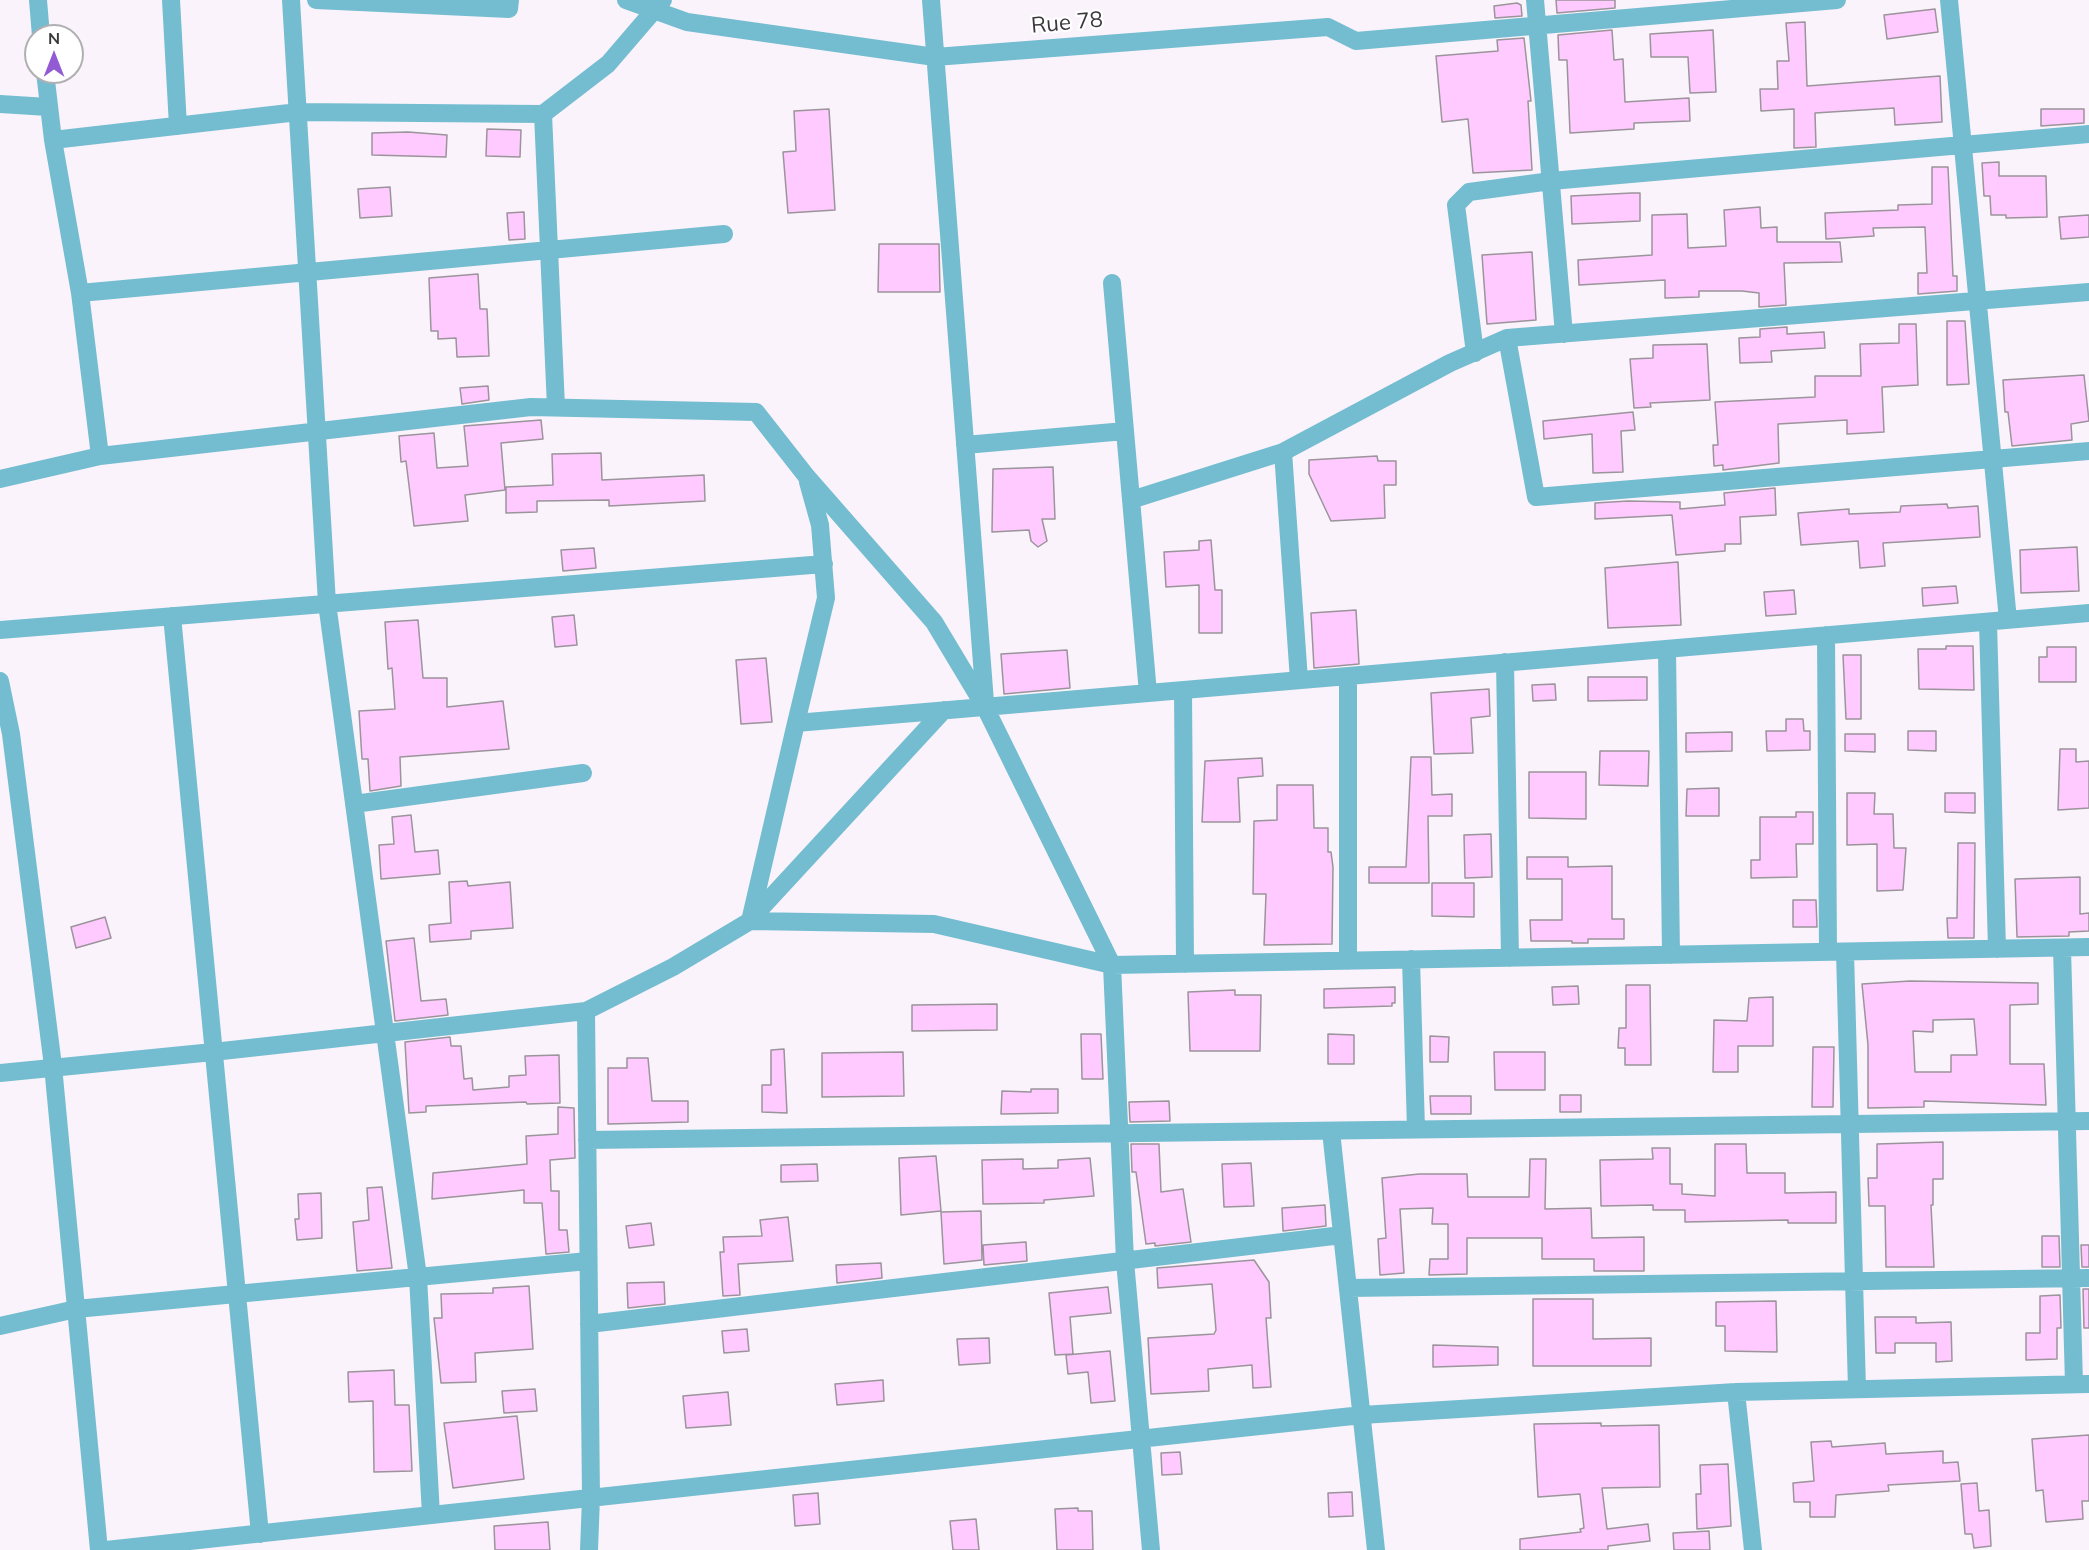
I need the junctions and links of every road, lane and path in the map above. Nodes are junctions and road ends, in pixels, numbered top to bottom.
1 (38, 0) edge
2 (171, 0) edge
3 (291, 0) edge
4 (316, 0) edge
5 (510, 0) edge
6 (626, 0) edge
7 (931, 0) edge
8 (1535, 0) edge
9 (1837, 0) edge
10 (1949, 0) edge
11 (659, 6) edge
12 (40, 24) edge
13 (1538, 26) junction
14 (935, 57) junction
15 (46, 84) edge
16 (0, 104) edge
17 (48, 107) junction
18 (298, 112) junction
19 (543, 114) junction
20 (178, 126) junction
21 (2089, 134) edge
22 (52, 140) junction
23 (1962, 145) junction
24 (1551, 181) junction
25 (723, 234) dead end
26 (549, 250) junction
27 (307, 272) junction
28 (1112, 283) dead end
29 (2089, 292) edge
30 (80, 293) junction
31 (1978, 301) junction
32 (1564, 334) junction
33 (1507, 338) junction
34 (1475, 352) junction
35 (556, 407) junction
36 (316, 431) junction
37 (1125, 431) junction
38 (965, 445) junction
39 (2089, 451) edge
40 (1283, 452) junction
41 (100, 456) junction
42 (1993, 458) junction
43 (807, 477) junction
44 (0, 479) edge
45 (1131, 500) junction
46 (824, 564) junction
47 (327, 603) junction
48 (2089, 613) edge
49 (172, 616) junction
50 (2008, 620) junction
51 (1988, 622) junction
52 (0, 630) edge
53 (1826, 635) junction
54 (1667, 649) junction
55 (1505, 662) junction
56 (1348, 676) junction
57 (1299, 680) junction
58 (0, 681) edge
59 (1183, 690) junction
60 (1148, 693) junction
61 (986, 706) junction
62 (944, 710) junction
63 (796, 723) junction
64 (6, 736) edge
65 (584, 773) dead end
66 (354, 804) junction
67 (750, 921) junction
68 (2089, 947) edge
69 (2062, 948) junction
70 (1997, 949) junction
71 (1837, 952) junction
72 (1671, 955) junction
73 (1510, 958) junction
74 (1411, 960) junction
75 (1348, 961) junction
76 (1185, 964) junction
77 (1112, 965) junction
78 (586, 1011) junction
79 (385, 1033) junction
80 (213, 1052) junction
81 (53, 1066) junction
82 (0, 1073) edge
83 (2068, 1121) junction
84 (2089, 1121) edge
85 (1850, 1124) junction
86 (1416, 1130) junction
87 (1331, 1131) junction
88 (1119, 1133) junction
89 (587, 1140) junction
90 (1342, 1235) junction
91 (1125, 1261) junction
92 (588, 1262) junction
93 (418, 1277) junction
94 (2081, 1279) edge
95 (1854, 1281) junction
96 (1348, 1287) junction
97 (238, 1294) junction
98 (76, 1310) junction
99 (589, 1324) junction
100 (0, 1326) edge
101 (2081, 1384) edge
102 (1857, 1389) junction
103 (1736, 1392) junction
104 (1362, 1415) junction
105 (1141, 1439) junction
106 (591, 1498) junction
107 (431, 1515) junction
108 (260, 1534) junction
109 (99, 1550) edge
110 (106, 1550) edge
111 (589, 1550) edge
112 (1151, 1550) edge
113 (1376, 1550) edge
114 (1753, 1550) edge

1 - 12 street
2 - 20 street
3 - 18 street
4 - 5 street
6 - 11 street, Rue 78
7 - 14 street
8 - 13 street
9 - 13 street, Rue 78
10 - 23 street
11 - 14 street, Rue 78
11 - 19 street
13 - 14 street, Rue 78
13 - 24 street
14 - 38 street
15 - 17 street
16 - 17 street
17 - 22 street
18 - 19 street
18 - 20 street
18 - 27 street
19 - 26 street
20 - 22 street
21 - 23 street
22 - 30 street
23 - 24 street
23 - 31 street
24 - 32 street
24 - 34 street
25 - 26 street
26 - 27 street
26 - 35 street
27 - 30 street
27 - 36 street
28 - 37 street
29 - 31 street
30 - 41 street
31 - 32 street
31 - 42 street
32 - 33 street
33 - 34 street
33 - 42 street
34 - 40 street
35 - 36 street
35 - 43 street
36 - 41 street
36 - 47 street
37 - 38 street
37 - 45 street
38 - 61 street
39 - 42 street
40 - 45 street
40 - 57 street
41 - 44 street
42 - 50 street
43 - 46 street
43 - 61 street
45 - 60 street
46 - 47 street
46 - 63 street
47 - 49 street
47 - 66 street
48 - 50 street
49 - 52 street
49 - 80 street
50 - 51 street
51 - 53 street
51 - 70 street
53 - 54 street
53 - 71 street
54 - 55 street
54 - 72 street
55 - 56 street
55 - 73 street
56 - 57 street
56 - 75 street
57 - 59 street
58 - 64 street
59 - 60 street
59 - 76 street
60 - 61 street
61 - 62 street
61 - 77 street
62 - 63 street
62 - 67 street
63 - 67 street
64 - 81 street
65 - 66 street
66 - 79 street
67 - 77 street
67 - 78 street
68 - 69 street
69 - 70 street
69 - 83 street
70 - 71 street
71 - 72 street
71 - 85 street
72 - 73 street
73 - 74 street
74 - 75 street
74 - 86 street
75 - 76 street
76 - 77 street
77 - 88 street
78 - 79 street
78 - 89 street
79 - 80 street
79 - 93 street
80 - 81 street
80 - 97 street
81 - 82 street
81 - 98 street
83 - 84 street
83 - 85 street
83 - 94 street
85 - 86 street
85 - 95 street
86 - 87 street
87 - 88 street
87 - 90 street
88 - 89 street
88 - 91 street
89 - 92 street
90 - 91 street
90 - 96 street
91 - 99 street
91 - 105 street
92 - 93 street
92 - 99 street
93 - 97 street
93 - 107 street
94 - 95 street
94 - 101 street
95 - 96 street
95 - 102 street
96 - 104 street
97 - 98 street
97 - 108 street
98 - 100 street
98 - 109 street
99 - 106 street
101 - 102 street
102 - 103 street
103 - 104 street
103 - 114 street
104 - 105 street
104 - 113 street
105 - 106 street
105 - 112 street
106 - 107 street
106 - 111 street
107 - 108 street
108 - 110 street

